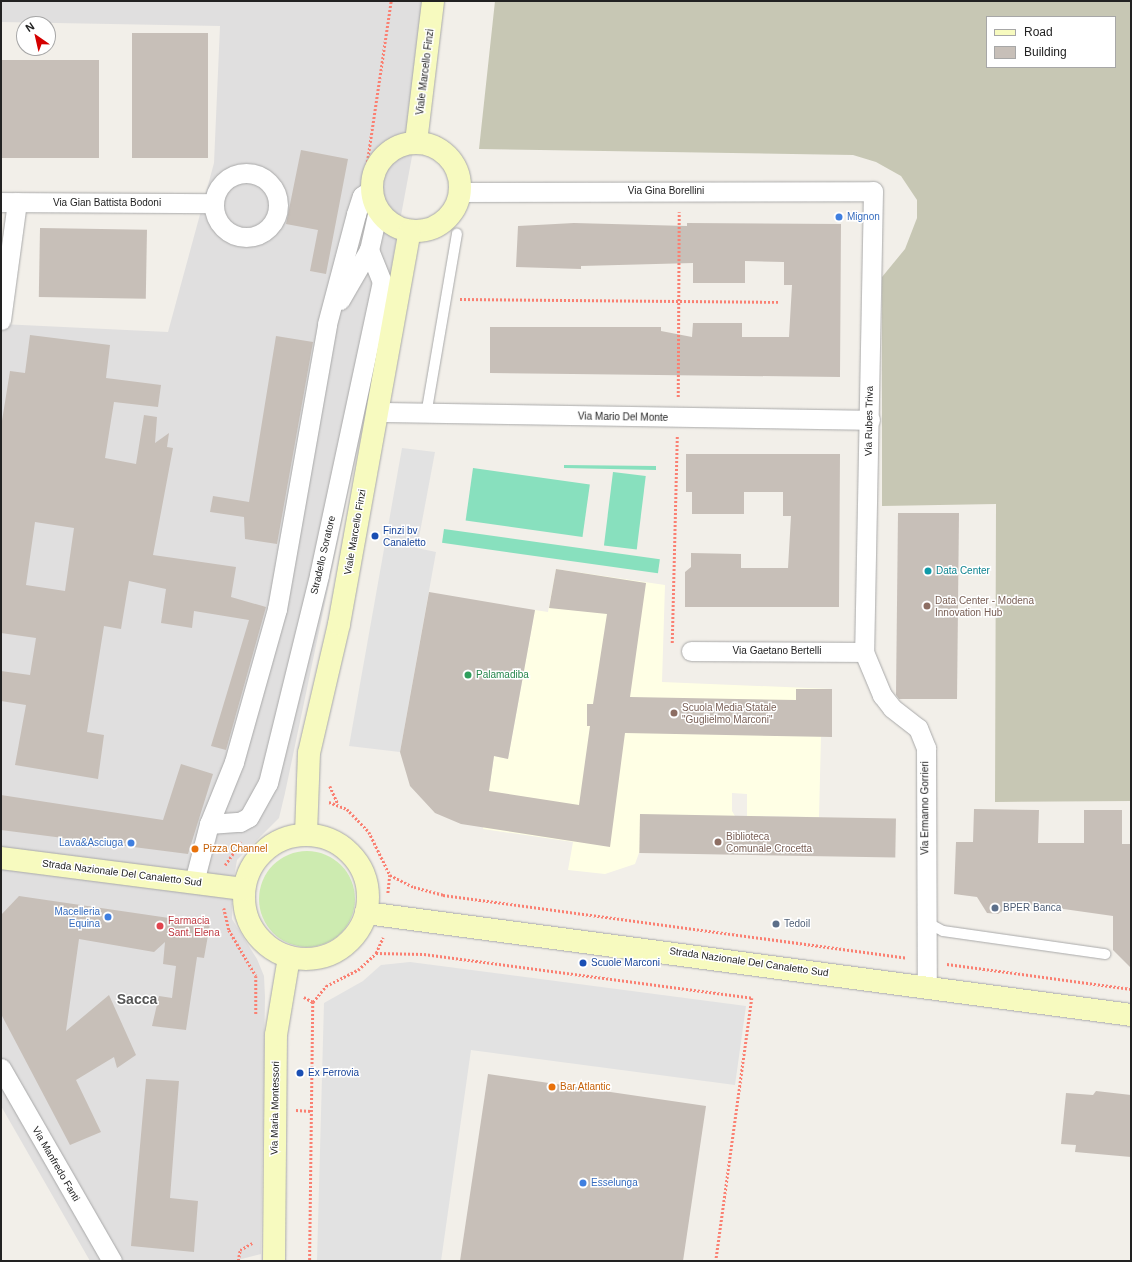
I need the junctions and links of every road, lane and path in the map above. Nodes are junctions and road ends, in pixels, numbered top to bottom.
1 (391, 1) edge
2 (433, 1) edge
3 (416, 142) junction
4 (873, 191) joint
5 (367, 192) junction
6 (460, 192) junction
7 (9, 202) edge
8 (214, 203) dead end
9 (378, 210) junction
10 (410, 231) junction
11 (456, 234) dead end
12 (369, 250) junction
13 (446, 299) junction
14 (778, 302) dead end
15 (1, 320) edge
16 (327, 324) junction
17 (377, 412) junction
18 (426, 415) junction
19 (870, 420) junction
20 (691, 651) dead end
21 (864, 652) junction
22 (209, 824) junction
23 (306, 834) junction
24 (1, 858) edge
25 (390, 875) dead end
26 (194, 882) junction
27 (244, 888) junction
28 (366, 913) junction
29 (926, 922) junction
30 (1105, 954) dead end
31 (289, 957) junction
32 (927, 961) junction
33 (257, 984) dead end
34 (284, 985) junction
35 (928, 986) junction
36 (1131, 989) edge
37 (313, 1002) junction
38 (1131, 1015) edge
39 (1, 1068) edge
40 (105, 1258) edge
41 (274, 1261) edge
42 (310, 1261) edge
43 (716, 1261) edge

1 - 5 path
2 - 3 main road, Viale Marcello Finzi
3 - 5 main road
3 - 6 main road
4 - 6 street, Via Gina Borellini
4 - 19 street, Via Rubes Triva
5 - 9 main road
5 - 16 street
6 - 10 main road
7 - 8 street, Via Gian Battista Bodoni
7 - 15 street
9 - 10 main road
9 - 12 street
10 - 17 main road, Viale Marcello Finzi
11 - 13 lane
12 - 16 street
12 - 22 street, Stradello Soratore
13 - 14 path
13 - 18 lane
16 - 22 street
17 - 18 street, Via Mario Del Monte
17 - 23 main road, Viale Marcello Finzi
18 - 19 street, Via Mario Del Monte
19 - 21 street, Via Rubes Triva
20 - 21 street, Via Gaetano Bertelli
21 - 29 street, Via Ermanno Gorrieri
22 - 26 street
23 - 27 main road
23 - 28 main road
24 - 26 main road, Strada Nazionale Del Canaletto Sud
25 - 32 path
26 - 27 main road, Strada Nazionale Del Canaletto Sud
27 - 31 main road
28 - 31 main road
28 - 35 main road, Strada Nazionale Del Canaletto Sud
29 - 30 lane
29 - 32 street, Via Ermanno Gorrieri
31 - 34 main road, Via Maria Montessori
32 - 35 street, Via Ermanno Gorrieri
32 - 36 path
33 - 34 path
34 - 37 path
34 - 41 main road, Via Maria Montessori
35 - 38 main road, Strada Nazionale Del Canaletto Sud
37 - 42 path
37 - 43 path
39 - 40 street, Via Manfredo Fanti

